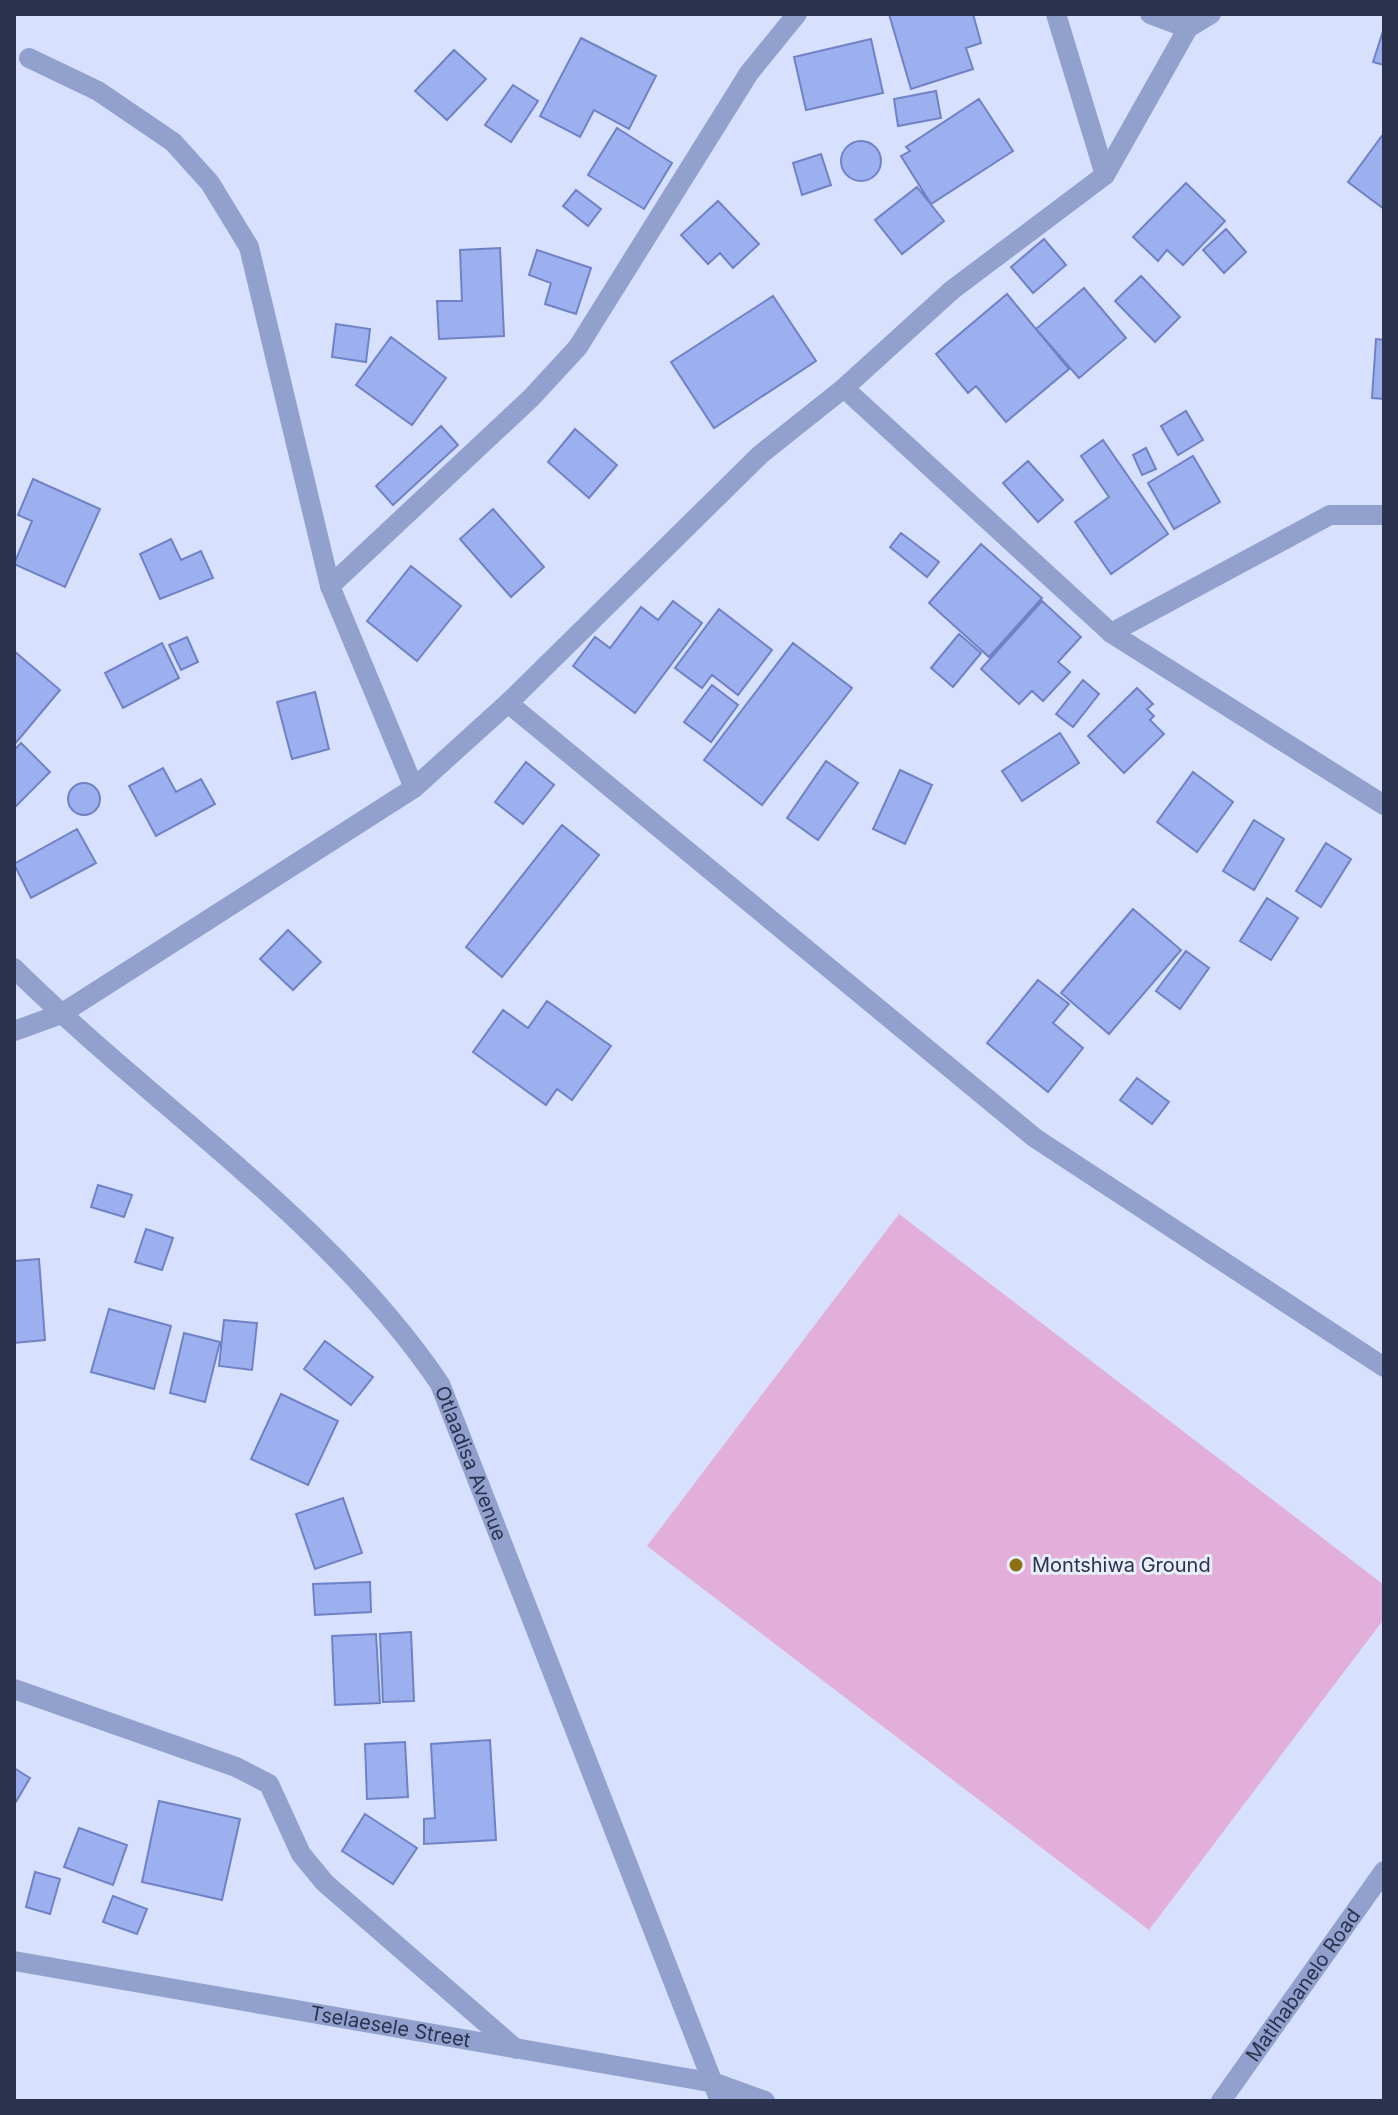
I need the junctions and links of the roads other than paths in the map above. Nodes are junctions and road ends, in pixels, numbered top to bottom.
1 (797, 14) edge
2 (1056, 14) edge
3 (1150, 14) edge
4 (1211, 14) edge
5 (1192, 21) edge
6 (29, 58) dead end
7 (1105, 175) junction
8 (844, 388) junction
9 (1384, 515) edge
10 (330, 586) junction
11 (1111, 633) junction
12 (508, 703) junction
13 (414, 788) junction
14 (1384, 805) edge
15 (14, 968) edge
16 (61, 1014) junction
17 (14, 1031) edge
18 (1384, 1367) edge
19 (14, 1689) edge
20 (1384, 1871) edge
21 (14, 1961) edge
22 (517, 2050) junction
23 (717, 2092) edge
24 (765, 2101) edge
25 (1221, 2101) edge

1 - 10 street
2 - 7 street
3 - 5 street
4 - 5 street
5 - 7 street
6 - 10 street
7 - 8 street
8 - 11 street
8 - 12 street
9 - 11 street
10 - 13 street
11 - 14 street
12 - 13 street
12 - 18 street
13 - 16 street
15 - 16 street, Otlaadisa Avenue
16 - 17 street
16 - 23 street, Otlaadisa Avenue
19 - 22 street
20 - 25 street, Matlhabanelo Road
21 - 22 street, Tselaesele Street
22 - 23 street, Tselaesele Street
23 - 24 street, Tselaesele Street

